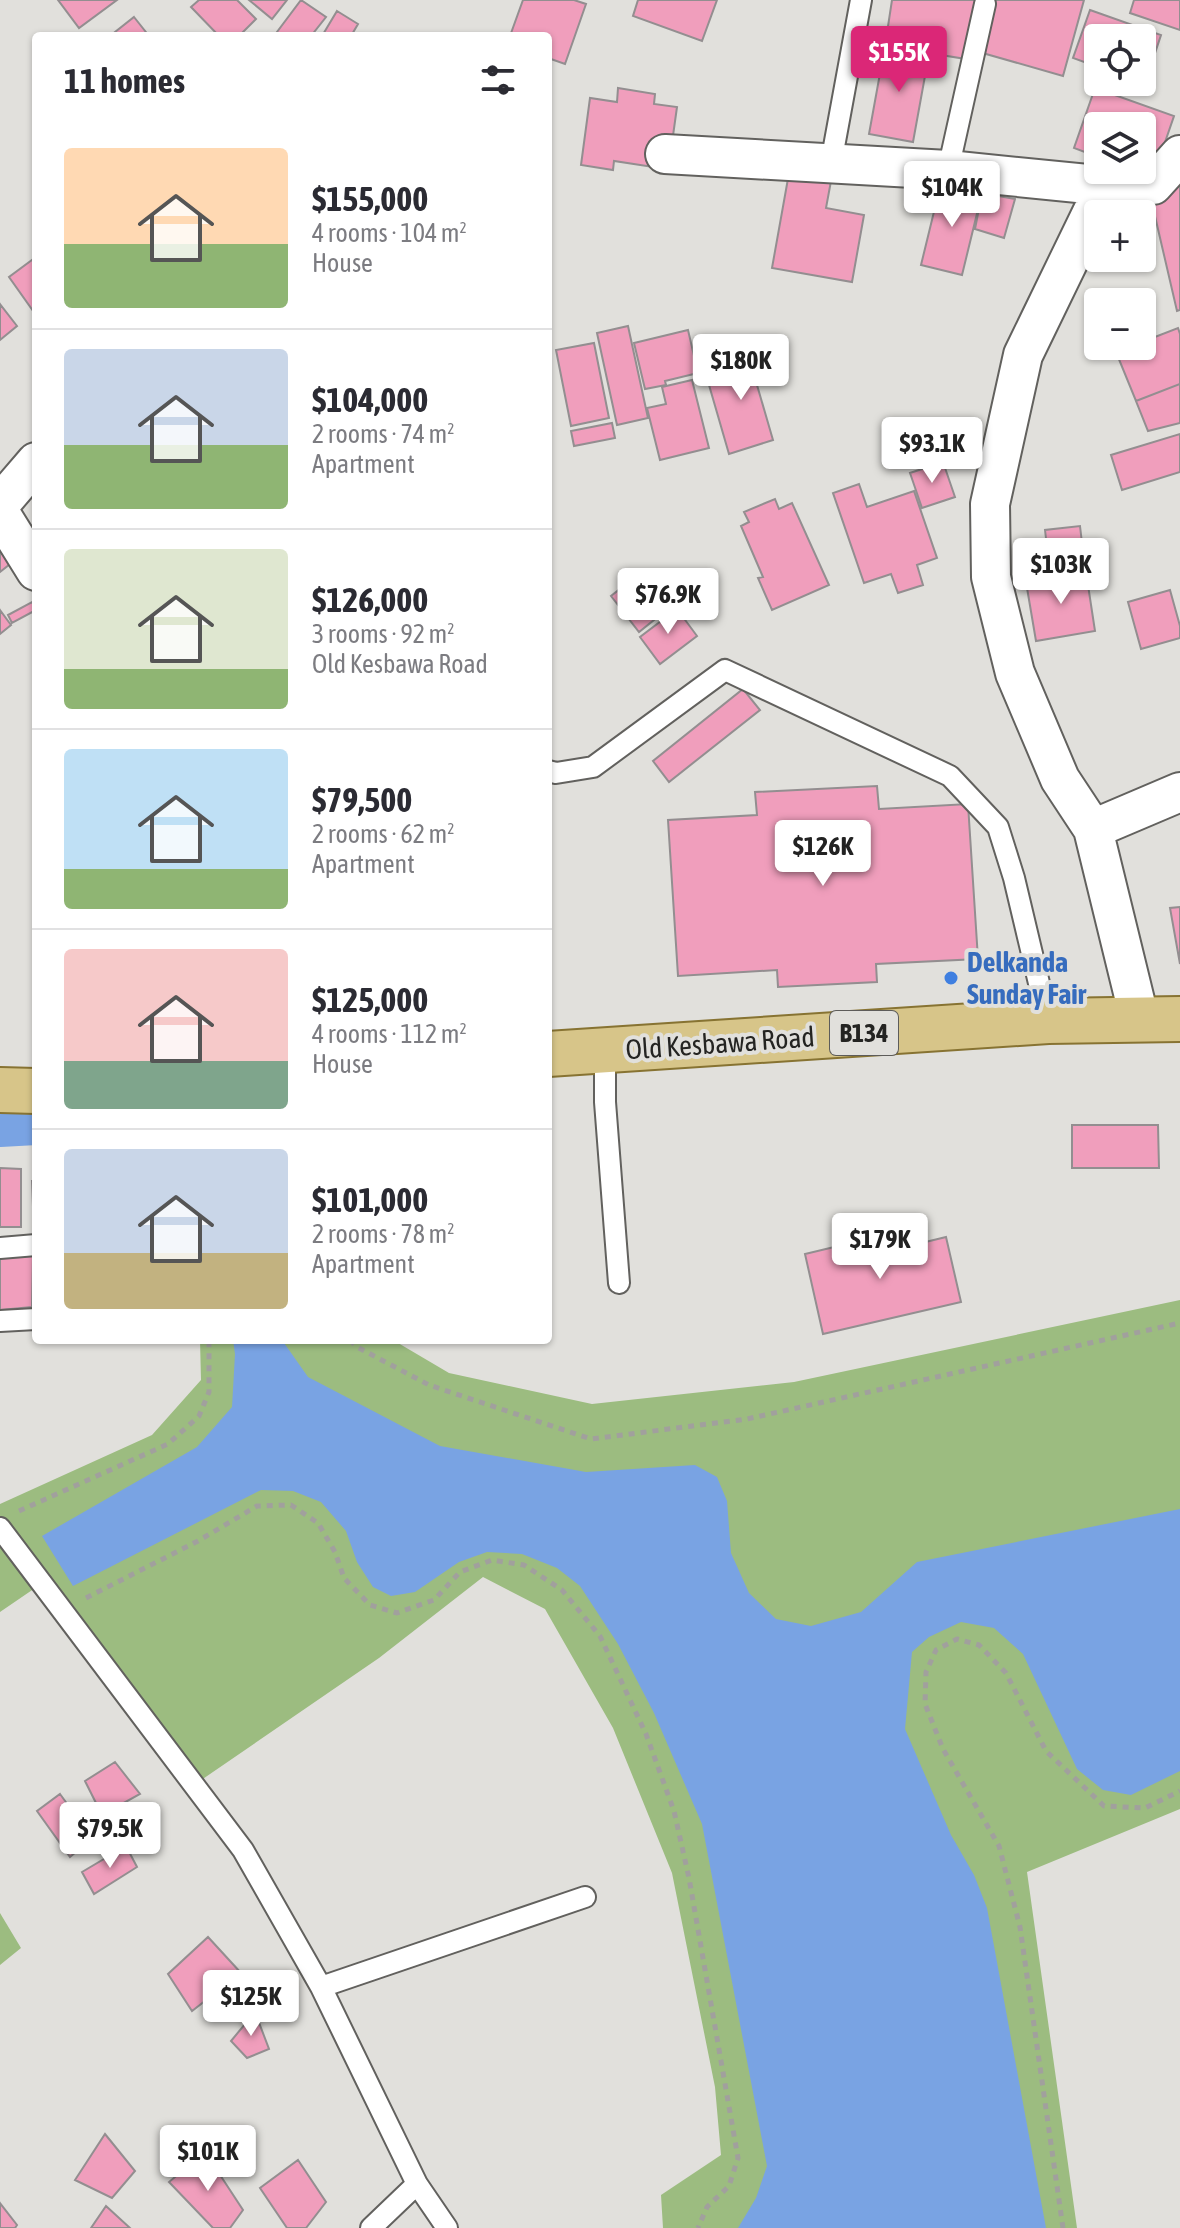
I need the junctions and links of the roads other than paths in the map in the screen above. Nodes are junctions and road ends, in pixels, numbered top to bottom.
1 (861, 0) edge
2 (985, 4) dead end
3 (665, 154) dead end
4 (1180, 155) edge
5 (831, 163) junction
6 (948, 170) junction
7 (1105, 186) junction
8 (32, 467) edge
9 (0, 504) edge
10 (0, 513) edge
11 (32, 565) edge
12 (552, 772) edge
13 (1180, 792) edge
14 (1093, 829) junction
15 (1160, 1020) edge
16 (1048, 1021) junction
17 (605, 1050) junction
18 (552, 1054) edge
19 (0, 1090) edge
20 (32, 1091) edge
21 (32, 1245) edge
22 (0, 1248) edge
23 (619, 1283) dead end
24 (32, 1319) edge
25 (0, 1321) edge
26 (7, 1521) edge
27 (585, 1897) dead end
28 (321, 1987) junction
29 (417, 2184) junction
30 (371, 2228) edge
31 (447, 2228) edge

1 - 5 lane
2 - 6 lane
3 - 5 street
4 - 7 street
5 - 6 street
6 - 7 street
7 - 14 street
8 - 9 street
10 - 11 street
12 - 16 lane
13 - 14 street
14 - 15 street
15 - 16 main road, Old Kesbawa Road / B134
16 - 17 main road, Old Kesbawa Road / B134
17 - 18 main road, Old Kesbawa Road / B134
17 - 23 lane
19 - 20 main road
21 - 22 lane
24 - 25 lane
26 - 28 lane
27 - 28 lane
28 - 29 lane
29 - 30 lane
29 - 31 lane

